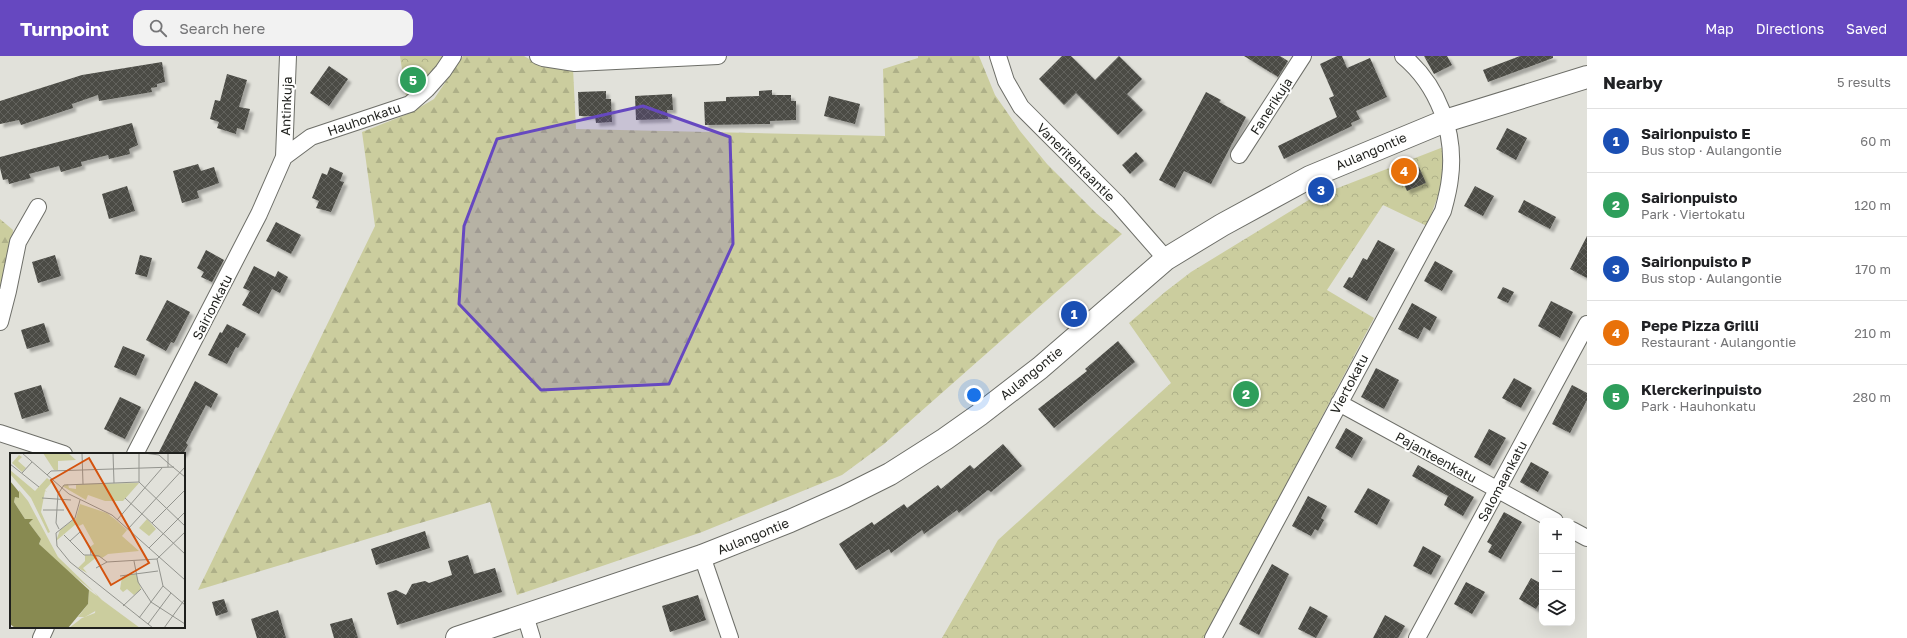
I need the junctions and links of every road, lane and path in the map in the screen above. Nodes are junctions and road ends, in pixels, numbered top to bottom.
1 (288, 56) edge
2 (453, 56) edge
3 (538, 56) edge
4 (718, 56) edge
5 (998, 56) edge
6 (1303, 56) edge
7 (1403, 56) edge
8 (1587, 77) edge
9 (1445, 121) junction
10 (1239, 155) dead end
11 (284, 157) junction
12 (38, 207) dead end
13 (1166, 259) junction
14 (0, 322) edge
15 (1587, 324) edge
16 (1339, 403) junction
17 (0, 433) edge
18 (61, 453) edge
19 (135, 453) edge
20 (1497, 490) junction
21 (1549, 518) edge
22 (1575, 532) edge
23 (1587, 538) edge
24 (702, 556) junction
25 (525, 615) junction
26 (46, 628) edge
27 (41, 638) edge
28 (457, 638) edge
29 (532, 638) edge
30 (730, 638) edge
31 (1213, 638) edge
32 (1417, 638) edge

1 - 11 street, Antinkuja
2 - 11 street, Hauhonkatu
3 - 4 street
5 - 13 street, Vaneritehtaantie
6 - 10 street, Fanerikuja
7 - 9 street, Viertokatu
8 - 9 main road, Aulangontie
9 - 13 main road, Aulangontie
9 - 16 street, Viertokatu
11 - 19 street, Sairionkatu
12 - 14 street
13 - 24 main road, Aulangontie
15 - 20 street, Salomaankatu
16 - 20 street, Pajanteenkatu
16 - 31 street, Viertokatu
17 - 18 street
20 - 21 street, Pajanteenkatu
20 - 32 street, Salomaankatu
22 - 23 street
24 - 25 main road, Aulangontie
24 - 30 street
25 - 28 main road, Aulangontie
25 - 29 street
26 - 27 street

